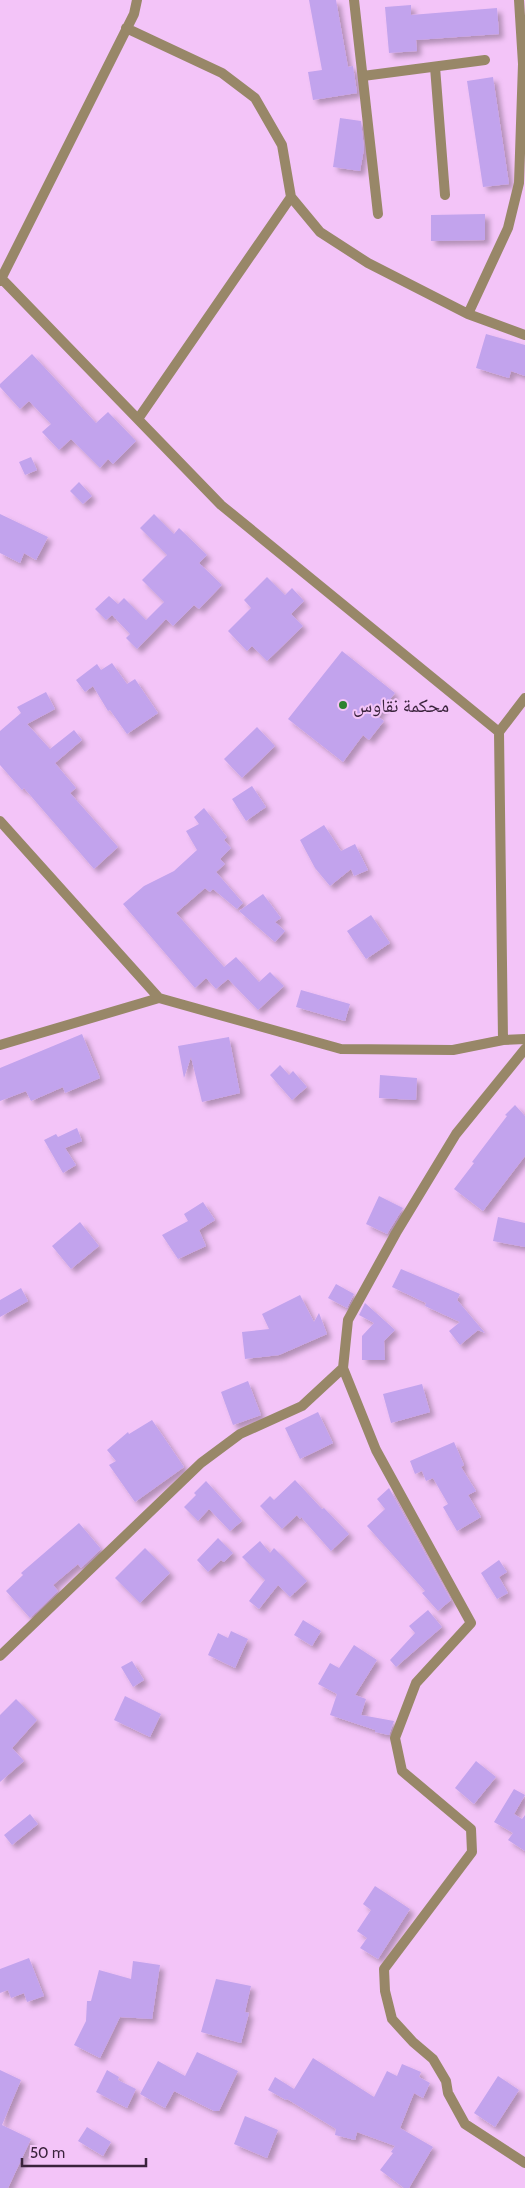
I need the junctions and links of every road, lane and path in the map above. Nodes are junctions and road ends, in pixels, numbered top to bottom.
1 (137, 0) edge
2 (354, 0) edge
3 (520, 0) edge
4 (126, 28) junction
5 (485, 60) dead end
6 (524, 64) edge
7 (435, 67) junction
8 (363, 76) junction
9 (523, 90) edge
10 (445, 195) dead end
11 (292, 197) junction
12 (378, 214) dead end
13 (0, 279) edge
14 (468, 314) junction
15 (525, 335) edge
16 (138, 419) junction
17 (525, 698) edge
18 (499, 732) junction
19 (0, 821) edge
20 (159, 998) junction
21 (525, 1039) edge
22 (503, 1040) junction
23 (0, 1045) edge
24 (525, 1049) edge
25 (343, 1368) junction
26 (0, 1656) edge
27 (525, 2163) edge

1 - 4 street
2 - 8 street
3 - 6 street
4 - 11 street
4 - 13 street
5 - 7 street
6 - 9 street
7 - 8 street
7 - 10 street
8 - 12 street
9 - 14 street
11 - 14 street
11 - 16 street
13 - 16 street
14 - 15 street
16 - 18 street
17 - 18 street
18 - 22 street
19 - 20 street
20 - 22 street
20 - 23 street
21 - 22 street
24 - 25 street
25 - 26 street
25 - 27 street

